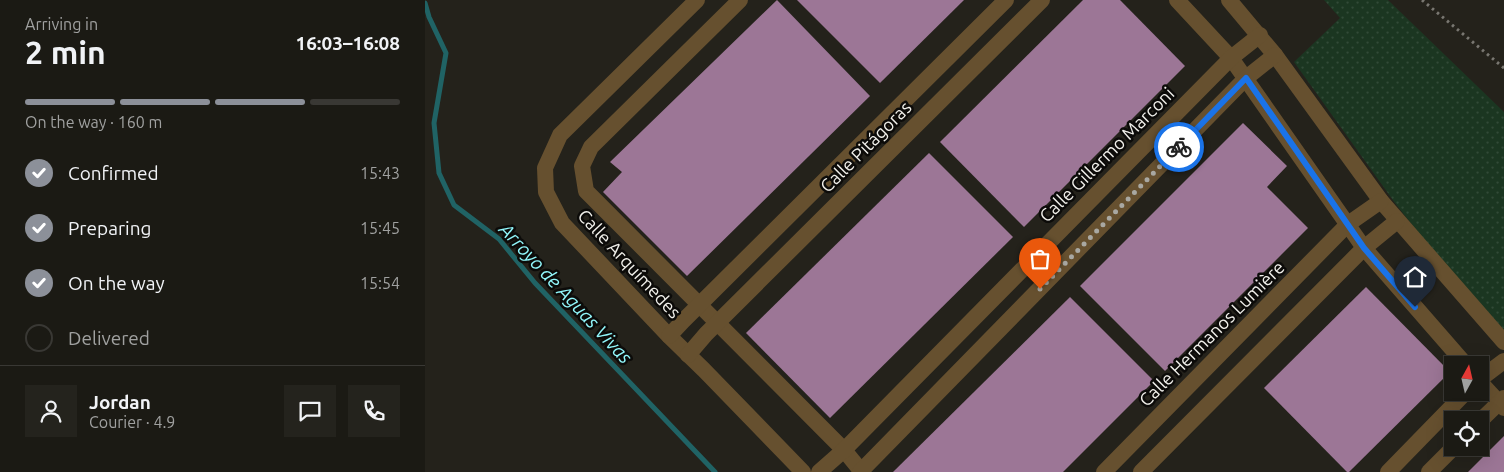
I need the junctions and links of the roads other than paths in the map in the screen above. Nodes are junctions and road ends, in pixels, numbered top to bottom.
1 (697, 0) edge
2 (740, 0) edge
3 (1006, 0) edge
4 (1042, 0) edge
5 (1177, 0) edge
6 (1229, 0) edge
7 (1260, 35) junction
8 (1275, 55) junction
9 (1231, 58) junction
10 (1246, 78) junction
11 (1381, 201) junction
12 (1397, 221) junction
13 (1348, 224) junction
14 (1364, 248) junction
15 (700, 305) junction
16 (718, 323) junction
17 (669, 336) junction
18 (1504, 342) edge
19 (689, 354) junction
20 (1457, 356) edge
21 (1504, 360) edge
22 (1489, 372) edge
23 (1489, 389) edge
24 (1457, 401) edge
25 (1502, 403) edge
26 (1489, 414) edge
27 (843, 450) junction
28 (1445, 456) edge
29 (803, 472) edge
30 (819, 472) edge
31 (861, 472) edge
32 (1103, 472) edge
33 (1141, 472) edge
34 (1388, 472) edge
35 (1429, 472) edge

1 - 17 street, Calle Arquímedes
2 - 15 street, Calle Arquímedes
3 - 15 street, Calle Pitágoras
4 - 16 street, Calle Pitágoras
5 - 9 street
6 - 7 street
7 - 8 street
7 - 9 street, Calle Gillermo Marconi
8 - 10 street
8 - 11 street
9 - 10 street
9 - 27 street, Calle Gillermo Marconi
10 - 13 street
10 - 31 street
11 - 12 street
11 - 13 street, Calle Hermanos Lumière
12 - 14 street
12 - 18 street
13 - 14 street
13 - 32 street, Calle Hermanos Lumière
14 - 20 street
14 - 33 street
15 - 16 street, Calle Arquímedes
15 - 17 street, Calle Arquímedes
16 - 19 street
16 - 27 street, Calle Arquímedes
17 - 19 street, Calle Arquímedes
19 - 29 street, Calle Arquímedes
21 - 22 street
23 - 25 street
24 - 34 street
25 - 26 street
27 - 30 street
27 - 31 street, Calle Arquímedes
28 - 35 street

